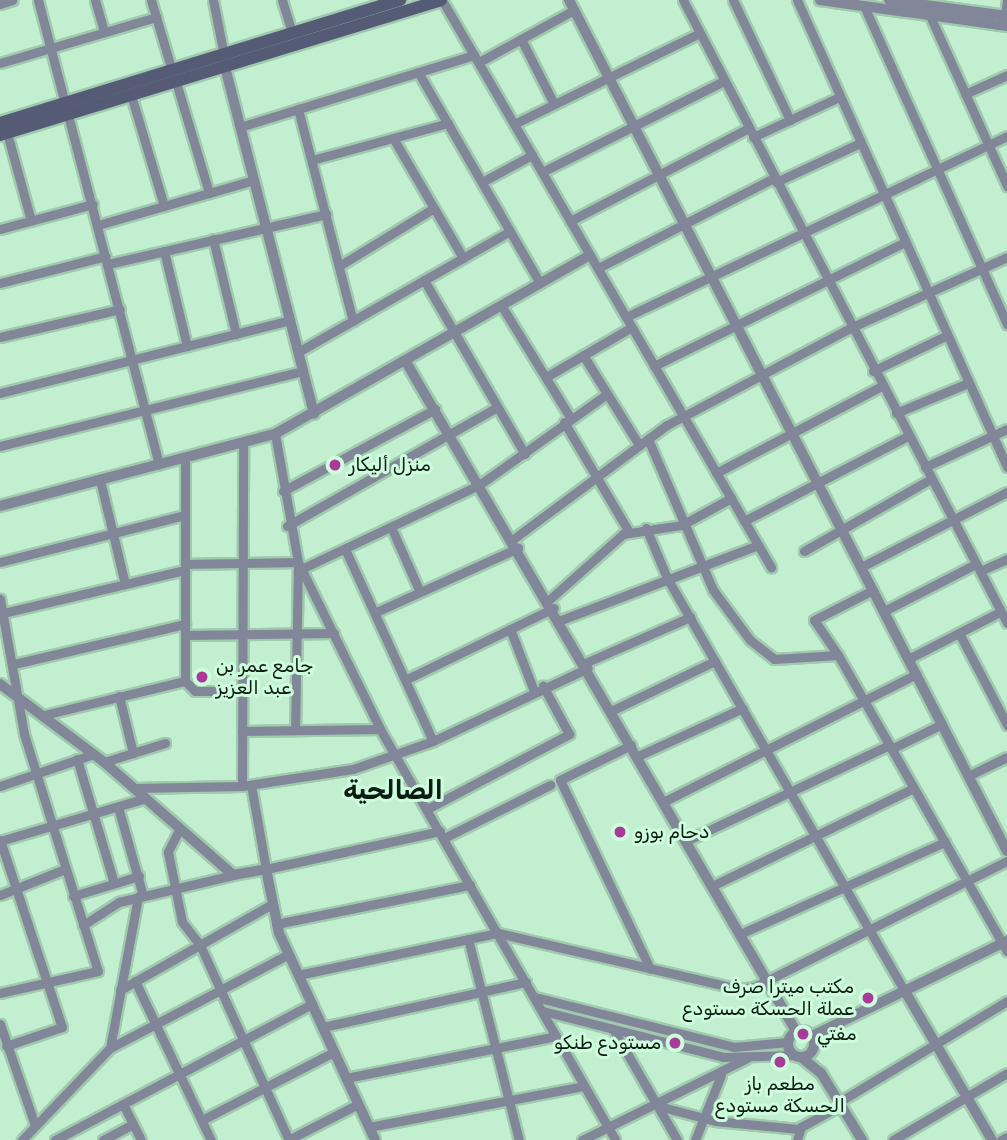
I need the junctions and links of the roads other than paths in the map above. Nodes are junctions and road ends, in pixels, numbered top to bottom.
1 (12, 0) edge
2 (38, 0) edge
3 (94, 0) edge
4 (151, 0) edge
5 (213, 0) edge
6 (282, 0) edge
7 (401, 0) edge
8 (442, 0) edge
9 (683, 0) edge
10 (733, 0) edge
11 (797, 0) edge
12 (820, 0) edge
13 (891, 0) edge
14 (1007, 0) edge
15 (0, 4) edge
16 (572, 5) edge
17 (864, 6) junction
18 (930, 16) junction
19 (156, 17) junction
20 (1006, 20) edge
21 (104, 32) junction
22 (292, 33) junction
23 (700, 33) junction
24 (521, 39) junction
25 (51, 48) junction
26 (226, 53) junction
27 (476, 59) junction
28 (0, 63) edge
29 (225, 67) junction
30 (418, 72) junction
31 (1007, 75) edge
32 (174, 76) junction
33 (609, 78) junction
34 (724, 81) junction
35 (965, 94) junction
36 (131, 95) junction
37 (839, 97) junction
38 (554, 104) junction
39 (68, 107) junction
40 (298, 109) junction
41 (790, 120) junction
42 (448, 123) junction
43 (514, 124) junction
44 (634, 126) junction
45 (240, 127) junction
46 (2, 131) edge
47 (751, 133) junction
48 (1007, 136) edge
49 (393, 138) junction
50 (860, 144) junction
51 (988, 145) junction
52 (533, 155) junction
53 (312, 160) junction
54 (935, 169) junction
55 (542, 172) junction
56 (659, 175) junction
57 (254, 180) junction
58 (775, 180) junction
59 (482, 182) junction
60 (1007, 186) edge
61 (209, 193) junction
62 (882, 193) junction
63 (93, 204) junction
64 (164, 206) junction
65 (434, 208) junction
66 (326, 214) junction
67 (31, 221) junction
68 (570, 221) junction
69 (98, 225) junction
70 (685, 225) junction
71 (266, 226) junction
72 (0, 229) edge
73 (800, 230) junction
74 (510, 231) junction
75 (214, 239) junction
76 (905, 242) junction
77 (164, 251) junction
78 (590, 255) junction
79 (1007, 257) edge
80 (463, 258) junction
81 (107, 260) junction
82 (339, 266) junction
83 (598, 268) junction
84 (981, 268) junction
85 (711, 276) junction
86 (424, 280) junction
87 (826, 280) junction
88 (0, 283) edge
89 (540, 283) junction
90 (927, 293) junction
91 (501, 305) junction
92 (120, 309) junction
93 (626, 317) junction
94 (290, 320) junction
95 (353, 321) junction
96 (1007, 324) edge
97 (736, 325) junction
98 (632, 327) junction
99 (850, 328) junction
100 (454, 331) junction
101 (236, 334) junction
102 (947, 335) junction
103 (0, 337) edge
104 (187, 346) junction
105 (299, 352) junction
106 (583, 355) junction
107 (132, 360) junction
108 (406, 362) junction
109 (654, 366) junction
110 (303, 371) junction
111 (873, 371) junction
112 (762, 374) junction
113 (546, 377) junction
114 (968, 383) junction
115 (882, 386) junction
116 (0, 393) edge
117 (607, 394) junction
118 (497, 407) junction
119 (435, 409) junction
120 (145, 410) junction
121 (896, 413) junction
122 (314, 414) junction
123 (683, 416) junction
124 (567, 420) junction
125 (1007, 429) edge
126 (450, 433) junction
127 (792, 433) junction
128 (275, 434) junction
129 (908, 436) junction
130 (993, 436) junction
131 (648, 439) junction
132 (243, 445) junction
133 (639, 445) junction
134 (0, 446) edge
135 (525, 454) junction
136 (185, 458) junction
137 (159, 464) junction
138 (925, 467) junction
139 (1007, 467) edge
140 (716, 473) junction
141 (597, 478) junction
142 (931, 479) junction
143 (100, 480) junction
144 (818, 483) junction
145 (479, 485) junction
146 (283, 491) junction
147 (1007, 492) edge
148 (731, 498) junction
149 (0, 506) edge
150 (185, 515) junction
151 (951, 518) junction
152 (744, 521) junction
153 (682, 525) junction
154 (287, 526) junction
155 (391, 527) junction
156 (646, 528) junction
157 (842, 530) junction
158 (629, 531) junction
159 (113, 533) junction
160 (515, 544) junction
161 (758, 545) junction
162 (345, 549) junction
163 (804, 551) dead end
164 (1007, 559) edge
165 (242, 561) junction
166 (0, 562) edge
167 (701, 565) junction
168 (185, 567) junction
169 (299, 567) junction
170 (861, 567) junction
171 (771, 568) dead end
172 (978, 568) junction
173 (667, 578) junction
174 (125, 584) junction
175 (873, 590) junction
176 (420, 592) junction
177 (0, 599) edge
178 (552, 603) junction
179 (884, 611) junction
180 (376, 612) junction
181 (3, 613) junction
182 (690, 617) junction
183 (1005, 618) edge
184 (561, 620) junction
185 (185, 624) junction
186 (510, 629) junction
187 (242, 633) junction
188 (297, 633) junction
189 (334, 633) junction
190 (959, 633) junction
191 (185, 635) junction
192 (838, 655) junction
193 (908, 659) junction
194 (715, 661) junction
195 (14, 664) junction
196 (587, 666) junction
197 (916, 674) junction
198 (407, 679) junction
199 (185, 681) junction
200 (0, 684) edge
201 (543, 686) junction
202 (242, 691) junction
203 (534, 691) junction
204 (21, 695) junction
205 (119, 696) junction
206 (864, 700) junction
207 (743, 708) junction
208 (612, 710) junction
209 (44, 715) junction
210 (942, 724) junction
211 (1007, 725) edge
212 (380, 729) junction
213 (295, 730) junction
214 (242, 731) junction
215 (433, 741) junction
216 (166, 743) dead end
217 (631, 745) junction
218 (890, 747) junction
219 (766, 748) junction
220 (132, 753) junction
221 (94, 754) junction
222 (638, 756) junction
223 (396, 757) junction
224 (1007, 757) edge
225 (77, 759) junction
226 (104, 762) junction
227 (36, 774) junction
228 (968, 776) junction
229 (550, 785) dead end
230 (0, 786) edge
231 (246, 786) junction
232 (134, 788) junction
233 (912, 789) junction
234 (790, 792) junction
235 (146, 799) junction
236 (663, 802) junction
237 (118, 807) junction
238 (427, 809) junction
239 (93, 814) junction
240 (52, 826) junction
241 (180, 828) junction
242 (442, 835) junction
243 (816, 836) junction
244 (0, 840) edge
245 (686, 841) junction
246 (945, 842) junction
247 (1007, 851) edge
248 (1007, 861) edge
249 (65, 869) junction
250 (266, 869) junction
251 (233, 875) junction
252 (138, 876) junction
253 (968, 881) junction
254 (114, 883) junction
255 (470, 885) junction
256 (712, 886) junction
257 (845, 887) junction
258 (176, 889) junction
259 (16, 891) junction
260 (0, 895) edge
261 (73, 895) junction
262 (140, 897) junction
263 (270, 905) junction
264 (83, 925) junction
265 (276, 925) junction
266 (869, 930) junction
267 (498, 933) junction
268 (740, 934) junction
269 (468, 939) junction
270 (200, 945) junction
271 (1005, 945) edge
272 (289, 954) junction
273 (650, 969) junction
274 (298, 975) junction
275 (135, 981) junction
276 (768, 981) junction
277 (526, 982) junction
278 (48, 984) junction
279 (120, 990) junction
280 (220, 990) junction
281 (481, 992) junction
282 (0, 993) edge
283 (906, 993) junction
284 (535, 997) junction
285 (1007, 1001) edge
286 (312, 1004) junction
287 (543, 1011) junction
288 (158, 1022) junction
289 (0, 1024) edge
290 (323, 1027) junction
291 (613, 1029) junction
292 (796, 1031) junction
293 (556, 1036) junction
294 (812, 1036) junction
295 (242, 1041) junction
296 (788, 1042) junction
297 (935, 1042) junction
298 (6, 1046) junction
299 (110, 1048) junction
300 (494, 1048) junction
301 (753, 1048) junction
302 (334, 1052) junction
303 (798, 1056) junction
304 (746, 1060) junction
305 (181, 1073) junction
306 (1007, 1073) edge
307 (721, 1075) junction
308 (346, 1078) junction
309 (583, 1086) junction
310 (264, 1087) junction
311 (967, 1097) junction
312 (508, 1100) junction
313 (840, 1103) junction
314 (123, 1104) junction
315 (358, 1104) junction
316 (658, 1106) junction
317 (707, 1119) junction
318 (202, 1120) junction
319 (133, 1124) junction
320 (35, 1125) junction
321 (369, 1127) junction
322 (75, 1129) junction
323 (609, 1129) junction
324 (799, 1129) junction
325 (1007, 1136) edge
326 (22, 1140) edge
327 (55, 1140) edge
328 (80, 1140) edge
329 (103, 1140) edge
330 (141, 1140) edge
331 (211, 1140) edge
332 (289, 1140) edge
333 (375, 1140) edge
334 (519, 1140) edge
335 (582, 1140) edge
336 (615, 1140) edge
337 (677, 1140) edge
338 (695, 1140) edge
339 (797, 1140) edge
340 (862, 1140) edge
341 (893, 1140) edge
342 (992, 1140) edge
343 (1001, 1140) edge

1 - 15 street
2 - 25 street
3 - 21 street
4 - 19 street
5 - 26 street
6 - 22 street
7 - 22 main road
8 - 27 street
8 - 29 main road
9 - 23 street
10 - 41 street
11 - 37 street
12 - 17 street
13 - 20 street
14 - 20 street
16 - 24 street
16 - 33 street
17 - 18 street
17 - 54 street
18 - 20 street
18 - 35 street
19 - 21 street
19 - 32 street
21 - 25 street
22 - 26 main road
23 - 33 street
23 - 34 street
24 - 27 street
24 - 38 street
25 - 28 street
25 - 39 street
26 - 29 street
26 - 32 main road
27 - 30 street
27 - 43 street
29 - 32 main road
29 - 45 street
30 - 40 street
30 - 42 street
31 - 35 street
32 - 36 main road
32 - 39 main road
32 - 61 street
33 - 38 street
33 - 44 street
34 - 44 street
34 - 47 street
35 - 51 street
36 - 39 main road
36 - 64 street
37 - 41 street
37 - 50 street
38 - 43 street
39 - 46 main road
39 - 63 street
40 - 45 street
40 - 53 street
41 - 47 street
42 - 49 street
42 - 59 street
43 - 52 street
44 - 55 street
44 - 56 street
45 - 57 street
46 - 67 street
47 - 56 street
47 - 58 street
48 - 51 street
49 - 53 street
49 - 65 street
50 - 58 street
50 - 62 street
51 - 54 street
51 - 60 street
52 - 55 street
52 - 59 street
53 - 66 street
54 - 62 street
54 - 84 street
55 - 68 street
56 - 68 street
56 - 70 street
57 - 61 street
57 - 71 street
58 - 70 street
58 - 73 street
59 - 74 street
61 - 64 street
62 - 73 street
62 - 76 street
63 - 67 street
63 - 69 street
64 - 69 street
65 - 80 street
65 - 82 street
66 - 71 street
66 - 82 street
67 - 72 street
68 - 78 street
69 - 81 street
70 - 83 street
70 - 85 street
71 - 75 street
71 - 94 street
73 - 85 street
73 - 87 street
74 - 80 street
74 - 89 street
75 - 77 street
75 - 101 street
76 - 87 street
76 - 90 street
77 - 81 street
77 - 104 street
78 - 83 street
78 - 89 street
79 - 84 street
80 - 86 street
81 - 88 street
81 - 92 street
82 - 95 street
83 - 93 street
84 - 90 street
84 - 96 street
85 - 93 street
85 - 97 street
86 - 95 street
86 - 100 street
87 - 97 street
87 - 99 street
89 - 91 street
90 - 99 street
90 - 102 street
91 - 100 street
91 - 113 street
92 - 103 street
92 - 107 street
93 - 98 street
94 - 101 street
94 - 105 street
95 - 105 street
97 - 109 street
97 - 112 street
98 - 106 street
98 - 109 street
99 - 111 street
99 - 112 street
100 - 108 street
100 - 118 street
101 - 104 street
102 - 111 street
102 - 114 street
104 - 107 street
105 - 110 street
106 - 113 street
106 - 117 street
107 - 116 street
107 - 120 street
108 - 119 street
108 - 122 street
109 - 123 street
110 - 120 street
110 - 122 street
111 - 115 street
112 - 123 street
112 - 127 street
113 - 124 street
114 - 121 street
114 - 130 street
115 - 121 street
115 - 127 street
117 - 124 street
117 - 133 street
118 - 126 street
118 - 135 street
119 - 126 street
119 - 146 street
120 - 134 street
120 - 137 street
121 - 129 street
122 - 128 street
123 - 131 street
123 - 140 street
124 - 135 street
124 - 141 street
125 - 130 street
126 - 145 street
126 - 154 street
127 - 140 street
127 - 144 street
128 - 132 street
128 - 146 street
129 - 138 street
129 - 144 street
130 - 138 street
130 - 139 street
131 - 133 street
131 - 153 street
132 - 136 street
132 - 165 street
133 - 141 street
135 - 145 street
136 - 137 street
136 - 150 street
137 - 143 street
138 - 142 street
140 - 148 street
141 - 158 street
141 - 160 street
142 - 151 street
142 - 157 street
143 - 149 street
143 - 159 street
144 - 152 street
144 - 157 street
145 - 155 street
145 - 160 street
146 - 154 street
147 - 151 street
148 - 152 street
148 - 153 street
150 - 159 street
150 - 168 street
151 - 170 street
151 - 172 street
152 - 161 street
153 - 156 street
153 - 167 street
154 - 169 street
155 - 162 street
155 - 176 street
156 - 158 street
156 - 173 street
157 - 163 street
157 - 170 street
158 - 178 street
159 - 166 street
159 - 174 street
160 - 176 street
160 - 178 street
161 - 167 street
161 - 171 street
162 - 169 street
162 - 180 street
164 - 172 street
165 - 168 street
165 - 169 street
165 - 187 street
167 - 173 street
167 - 192 street
168 - 174 street
168 - 185 street
169 - 188 street
169 - 189 street
170 - 175 street
172 - 179 street
172 - 183 street
173 - 182 street
173 - 184 street
174 - 181 street
175 - 179 street
175 - 192 street
176 - 180 street
177 - 181 street
178 - 184 street
178 - 186 street
179 - 193 street
180 - 198 street
181 - 195 street
182 - 194 street
182 - 196 street
183 - 190 street
184 - 196 street
185 - 191 street
185 - 195 street
186 - 198 street
186 - 203 street
187 - 188 street
187 - 191 street
187 - 202 street
188 - 189 street
188 - 213 street
189 - 212 street
190 - 193 street
190 - 211 street
191 - 199 street
192 - 206 street
193 - 197 street
194 - 207 street
194 - 208 street
195 - 204 street
196 - 201 street
196 - 208 street
197 - 206 street
197 - 210 street
198 - 215 street
199 - 202 street
199 - 205 street
200 - 204 street
201 - 203 street
201 - 238 street
202 - 214 street
203 - 215 street
204 - 209 street
204 - 227 street
205 - 209 street
205 - 220 street
206 - 218 street
206 - 219 street
207 - 219 street
207 - 222 street
208 - 217 street
209 - 221 street
210 - 218 street
210 - 228 street
212 - 213 street
212 - 223 street
213 - 214 street
214 - 231 street
215 - 223 street
216 - 220 street
217 - 222 street
217 - 273 street
218 - 233 street
218 - 234 street
219 - 234 street
219 - 236 street
220 - 226 street
221 - 225 street
221 - 226 street
222 - 236 street
223 - 231 street
223 - 238 street
224 - 228 street
225 - 227 street
225 - 239 street
226 - 232 street
227 - 230 street
227 - 240 street
228 - 247 street
229 - 242 street
231 - 232 street
231 - 250 street
232 - 235 street
233 - 243 street
233 - 246 street
234 - 243 street
234 - 245 street
235 - 237 street
235 - 241 street
236 - 245 street
237 - 239 street
237 - 252 street
238 - 242 street
239 - 240 street
239 - 254 street
240 - 244 street
240 - 249 street
241 - 251 street
241 - 258 street
242 - 250 street
242 - 255 street
243 - 256 street
243 - 257 street
244 - 259 street
245 - 256 street
246 - 253 street
246 - 257 street
248 - 253 street
249 - 259 street
249 - 261 street
250 - 251 street
250 - 263 street
251 - 258 street
252 - 254 street
252 - 262 street
253 - 266 street
253 - 271 street
254 - 261 street
255 - 265 street
255 - 267 street
256 - 268 street
257 - 266 street
257 - 268 street
258 - 262 street
258 - 270 street
259 - 260 street
259 - 278 street
261 - 264 street
262 - 264 street
262 - 279 street
263 - 265 street
263 - 270 street
264 - 278 street
265 - 272 street
266 - 276 street
266 - 283 street
267 - 269 street
267 - 273 street
267 - 277 street
268 - 276 street
269 - 274 street
269 - 281 street
270 - 275 street
270 - 280 street
271 - 283 street
272 - 274 street
272 - 280 street
273 - 276 street
274 - 286 street
275 - 279 street
275 - 288 street
276 - 292 street
277 - 281 street
277 - 284 street
278 - 282 street
278 - 298 street
279 - 299 street
280 - 288 street
280 - 295 street
281 - 290 street
281 - 300 street
283 - 294 street
283 - 297 street
284 - 287 street
284 - 301 street
285 - 297 street
286 - 290 street
286 - 295 street
287 - 291 street
287 - 293 street
288 - 299 street
288 - 305 street
289 - 298 street
290 - 302 street
291 - 304 street
291 - 316 street
292 - 294 street
292 - 296 street
293 - 300 street
293 - 309 street
294 - 303 street
295 - 305 street
295 - 310 street
296 - 301 street
296 - 303 street
297 - 311 street
297 - 313 street
298 - 320 street
299 - 320 street
300 - 308 street
300 - 312 street
301 - 304 street
302 - 308 street
302 - 310 street
303 - 304 street
303 - 313 street
304 - 307 street
305 - 314 street
305 - 318 street
306 - 311 street
307 - 316 street
307 - 317 street
308 - 315 street
309 - 312 street
309 - 323 street
310 - 318 street
310 - 332 street
311 - 341 street
311 - 342 street
312 - 321 street
312 - 334 street
313 - 324 street
313 - 340 street
314 - 319 street
314 - 322 street
315 - 321 street
315 - 332 street
316 - 317 street
316 - 323 street
316 - 337 street
317 - 324 street
317 - 338 street
318 - 331 street
319 - 329 street
319 - 330 street
320 - 326 street
321 - 333 street
322 - 327 street
322 - 328 street
323 - 335 street
323 - 336 street
324 - 339 street
325 - 343 street

